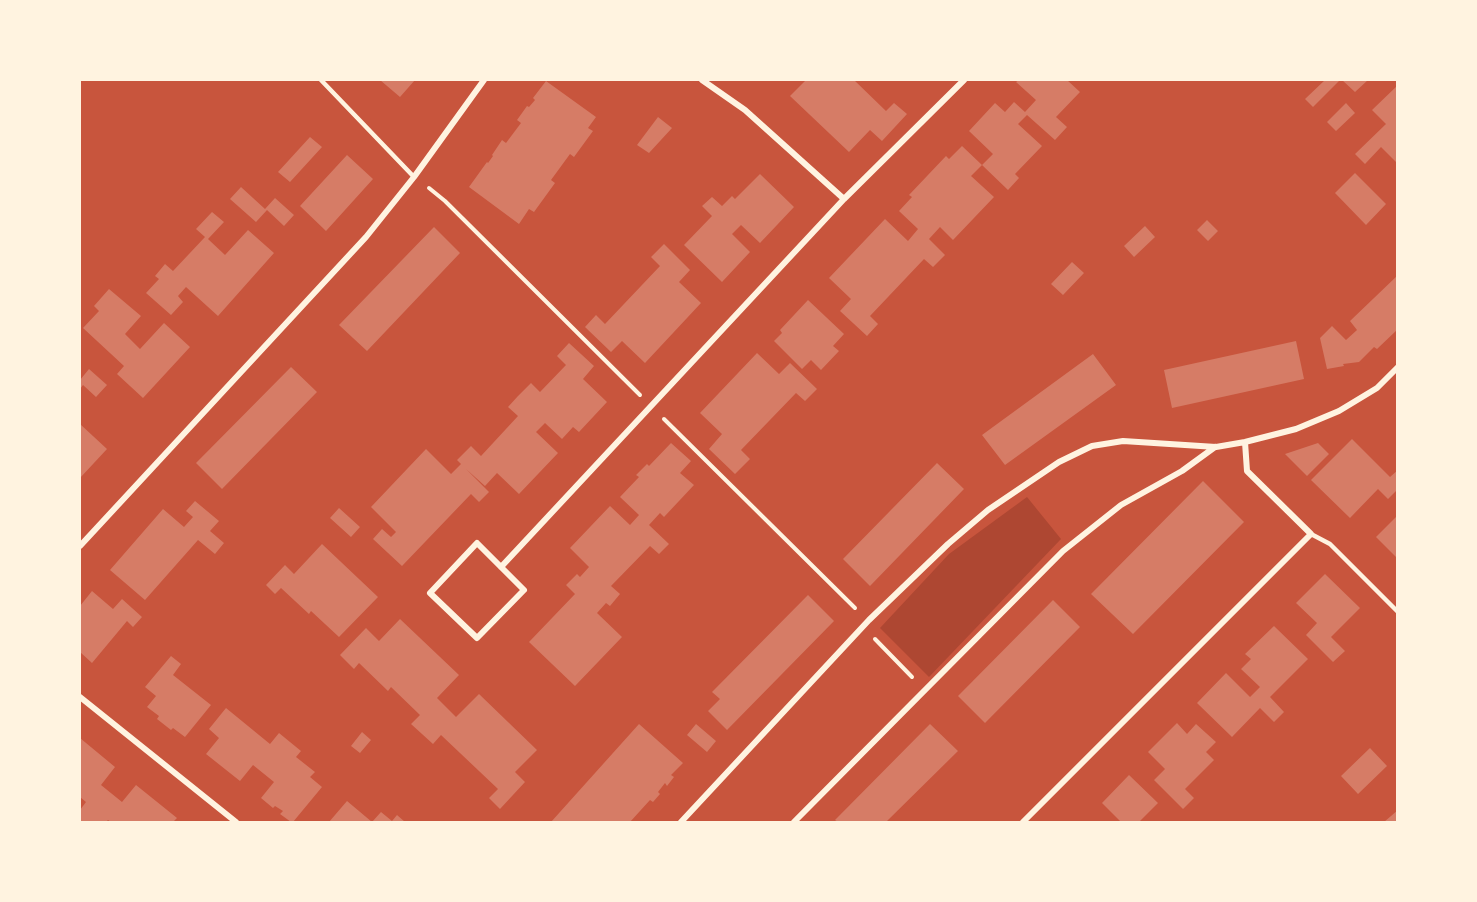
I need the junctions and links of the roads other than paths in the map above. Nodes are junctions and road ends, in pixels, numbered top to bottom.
1 (321, 80) edge
2 (484, 80) edge
3 (702, 80) edge
4 (964, 80) edge
5 (414, 177) junction
6 (844, 199) junction
7 (1398, 367) edge
8 (1245, 442) junction
9 (1216, 447) junction
10 (1311, 534) junction
11 (80, 546) edge
12 (501, 567) junction
13 (1398, 612) edge
14 (80, 697) edge
15 (236, 822) edge
16 (681, 822) edge
17 (794, 822) edge
18 (1023, 822) edge

1 - 5 lane
2 - 5 street
3 - 6 street
4 - 6 street
5 - 11 street
6 - 12 street
7 - 8 street
8 - 9 street
8 - 10 street
9 - 16 street
9 - 17 street
10 - 13 lane
10 - 18 street
12 - 12 street
14 - 15 street

